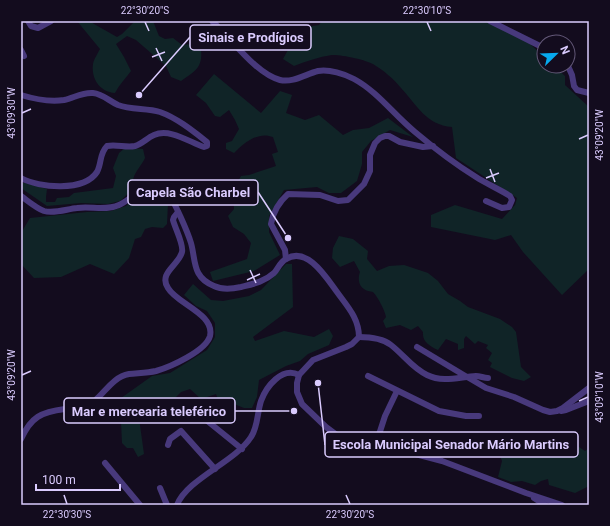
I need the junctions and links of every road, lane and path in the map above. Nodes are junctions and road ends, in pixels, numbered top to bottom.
1 (28, 21) edge
2 (51, 21) edge
3 (212, 21) edge
4 (490, 21) edge
5 (536, 44) edge
6 (572, 74) edge
7 (589, 93) edge
8 (21, 95) edge
9 (433, 146) junction
10 (21, 178) edge
11 (21, 196) edge
12 (486, 201) dead end
13 (178, 212) junction
14 (286, 259) junction
15 (359, 337) junction
16 (417, 347) dead end
17 (299, 375) junction
18 (368, 376) dead end
19 (468, 377) junction
20 (488, 378) dead end
21 (589, 388) edge
22 (397, 391) junction
23 (589, 401) edge
24 (195, 411) dead end
25 (557, 411) junction
26 (479, 416) dead end
27 (21, 440) edge
28 (168, 445) dead end
29 (242, 449) junction
30 (374, 450) junction
31 (105, 463) dead end
32 (215, 469) junction
33 (160, 488) dead end
34 (526, 493) junction
35 (140, 505) edge
36 (167, 505) edge
37 (177, 505) edge
38 (545, 505) edge
39 (562, 505) edge

1 - 2 street
3 - 9 street
4 - 5 street
6 - 7 street
8 - 10 street
9 - 12 street
9 - 14 street
11 - 13 street
13 - 14 street
13 - 27 street
14 - 15 street
15 - 17 street
15 - 19 street
16 - 19 street
17 - 29 street
17 - 30 street
18 - 22 street
19 - 20 street
19 - 25 street
21 - 25 street
22 - 26 street
22 - 30 street
23 - 25 street
24 - 29 street
28 - 32 street
29 - 32 street
30 - 34 street
31 - 35 street
32 - 37 street
33 - 36 street
34 - 38 street
34 - 39 street

